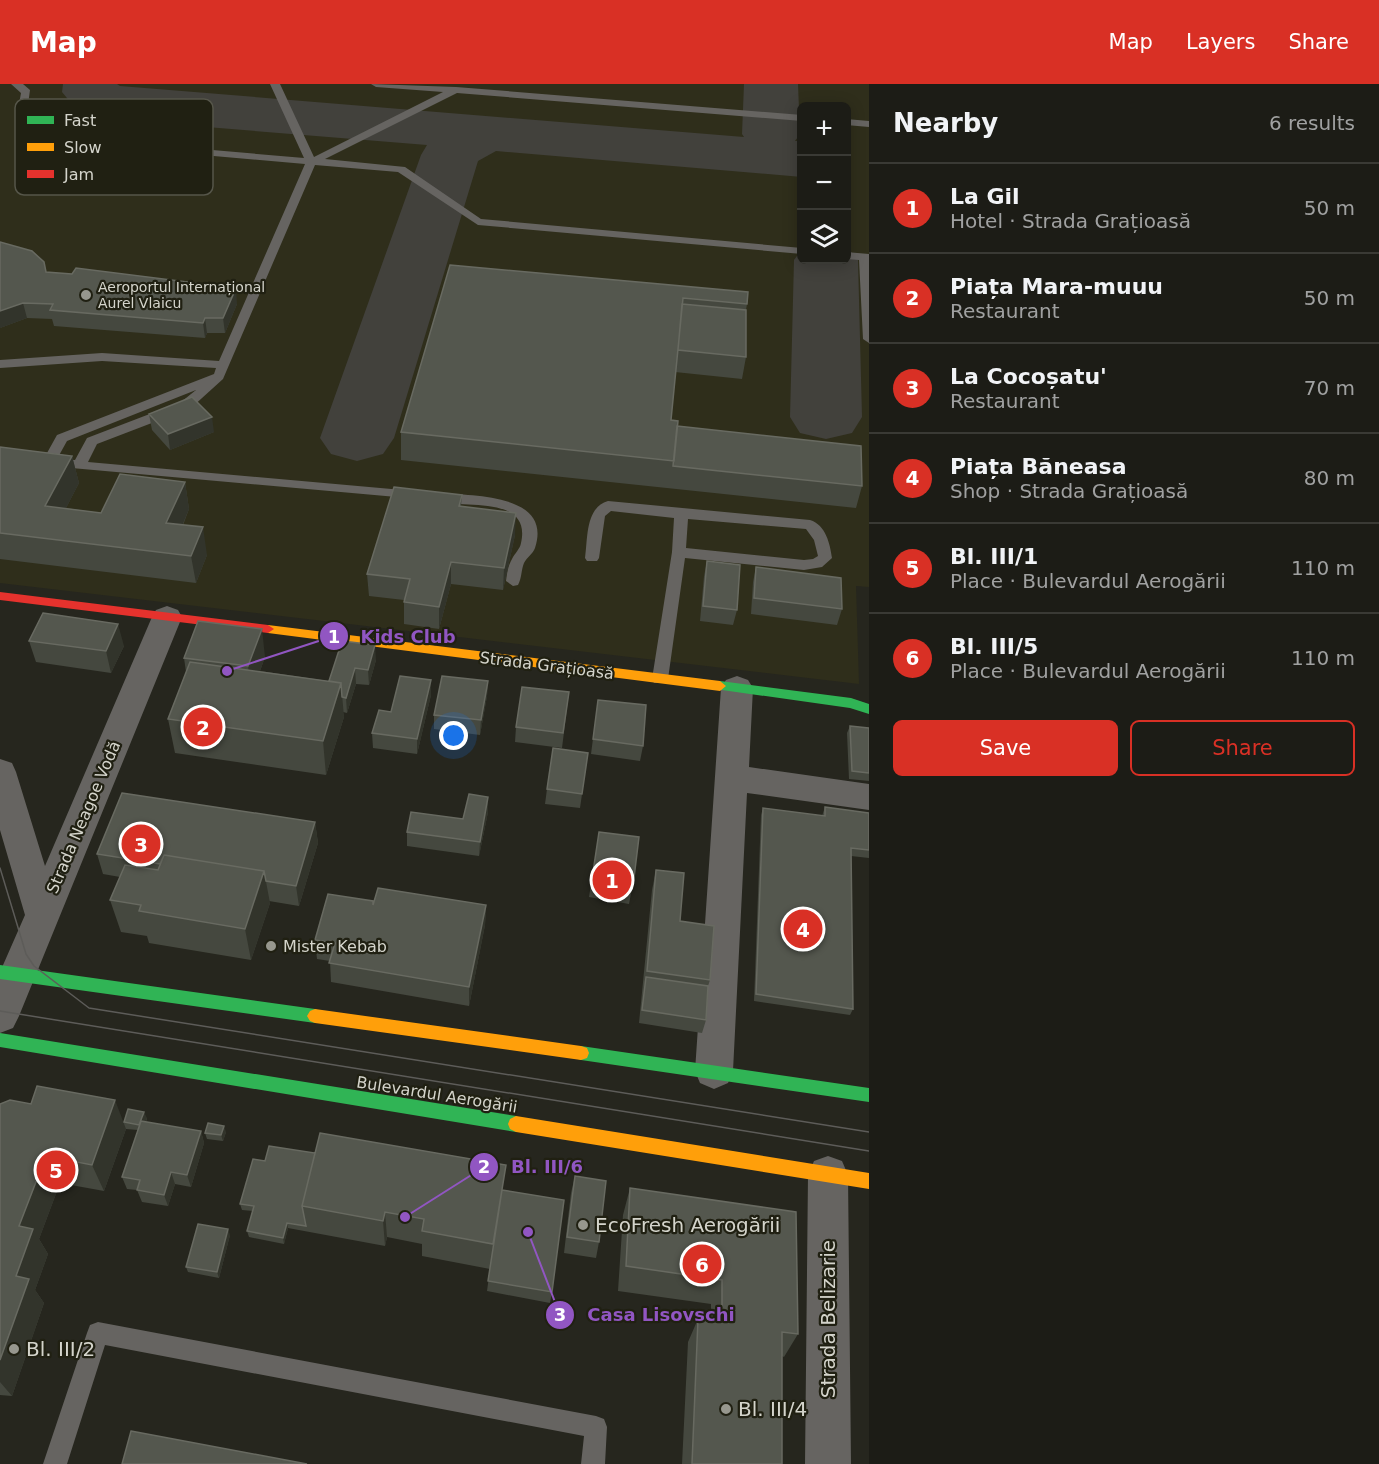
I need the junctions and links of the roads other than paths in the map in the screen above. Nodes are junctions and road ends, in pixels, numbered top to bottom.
1 (16, 84) edge
2 (275, 84) edge
3 (376, 84) edge
4 (456, 90) junction
5 (25, 99) edge
6 (797, 118) edge
7 (851, 122) edge
8 (869, 124) edge
9 (213, 153) edge
10 (311, 162) junction
11 (797, 251) edge
12 (851, 255) edge
13 (867, 256) edge
14 (869, 339) edge
15 (0, 364) edge
16 (221, 371) junction
17 (79, 465) junction
18 (681, 514) junction
19 (679, 552) junction
20 (592, 558) dead end
21 (513, 581) dead end
22 (0, 596) edge
23 (167, 617) junction
24 (660, 679) junction
25 (737, 688) junction
26 (869, 709) edge
27 (0, 772) edge
28 (732, 778) junction
29 (869, 797) edge
30 (42, 914) junction
31 (9, 973) edge
32 (0, 1016) edge
33 (0, 1040) edge
34 (714, 1071) junction
35 (869, 1095) edge
36 (849, 1178) edge
37 (55, 1464) edge
38 (593, 1464) edge
39 (828, 1464) edge

1 - 5 lane
2 - 10 lane
3 - 4 lane
4 - 6 lane
4 - 10 lane
7 - 8 lane
9 - 10 lane
10 - 11 lane
10 - 16 lane
12 - 13 lane
13 - 14 lane
15 - 16 lane
16 - 17 lane
16 - 17 lane
17 - 21 lane
18 - 19 lane
18 - 19 lane
18 - 20 lane
19 - 24 lane
22 - 23 main road, Strada Grațioasă
23 - 24 main road, Strada Grațioasă
23 - 30 street, Strada Neagoe Vodă
24 - 25 main road, Strada Grațioasă
25 - 26 main road, Strada Grațioasă
25 - 28 street
27 - 30 street
28 - 29 street
28 - 34 street
30 - 31 street, Strada Neagoe Vodă
31 - 32 street, Strada Neagoe Vodă
31 - 34 main road
33 - 36 main road, Bulevardul Aerogării
34 - 35 main road
36 - 39 street, Strada Belizarie
37 - 38 lane

